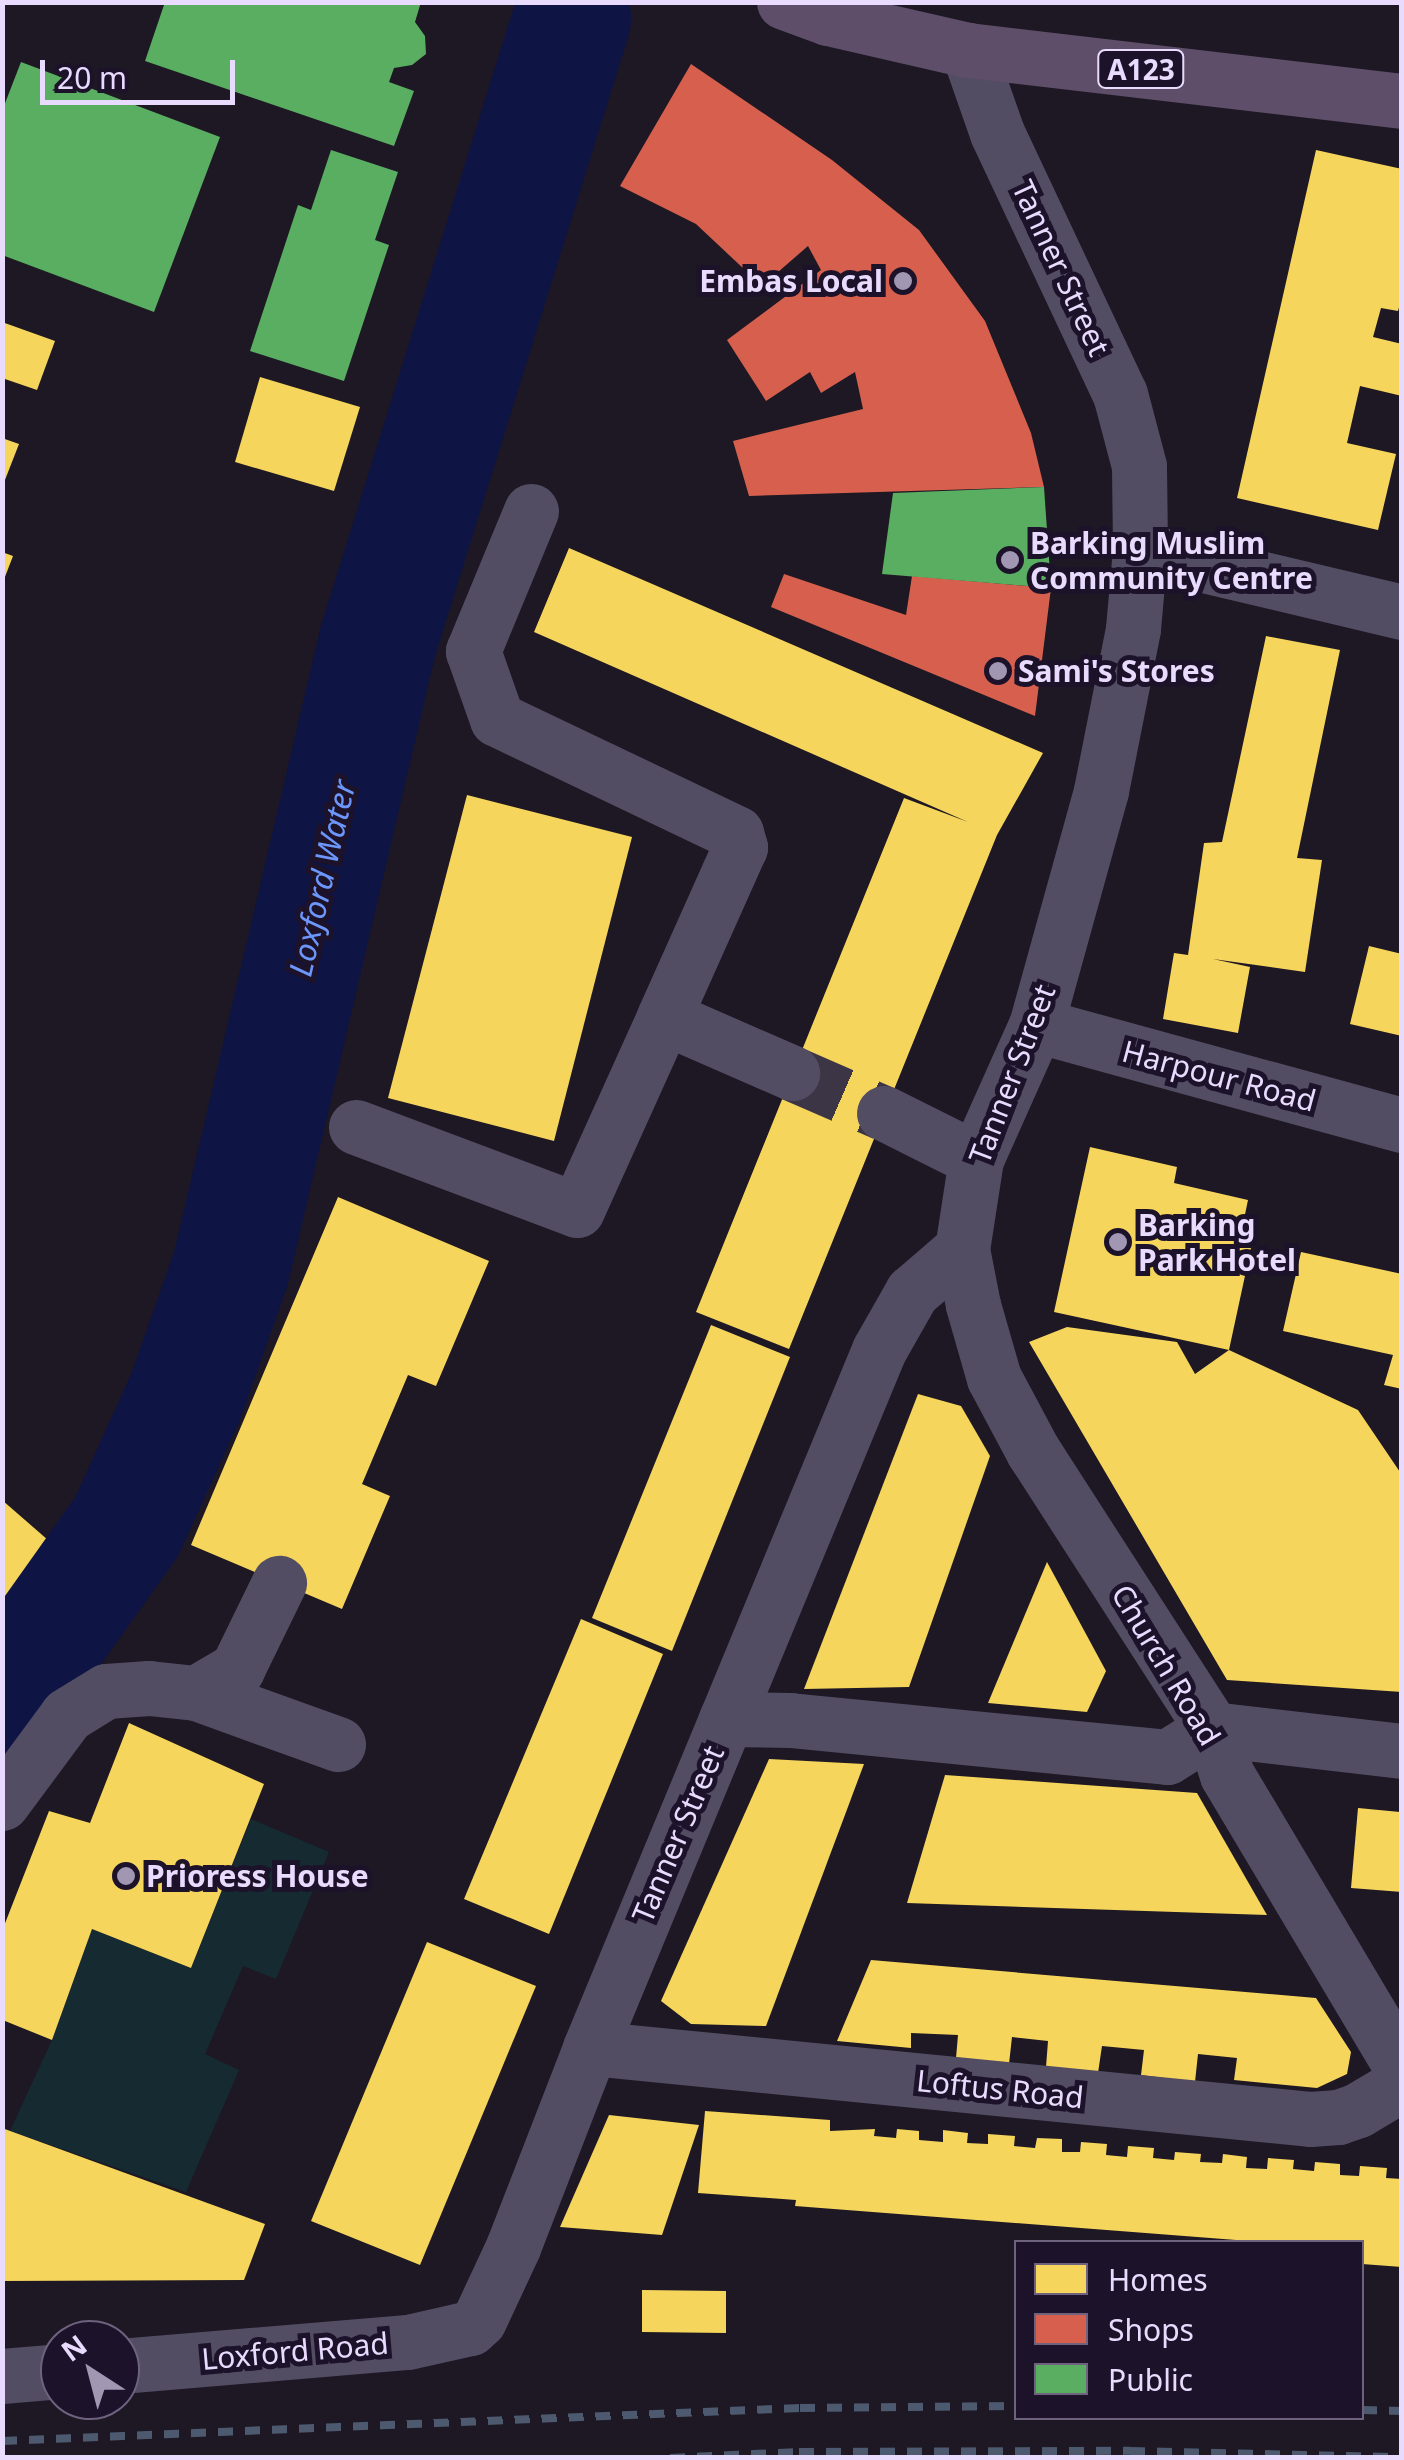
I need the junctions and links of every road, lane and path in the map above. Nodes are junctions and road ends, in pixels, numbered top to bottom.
1 (784, 2) edge
2 (968, 50) junction
3 (1402, 101) edge
4 (531, 510) dead end
5 (1140, 550) junction
6 (1402, 612) edge
7 (664, 1016) junction
8 (1036, 1025) junction
9 (792, 1073) tunnel mouth
10 (884, 1113) tunnel mouth
11 (356, 1126) dead end
12 (1402, 1126) edge
13 (976, 1159) junction
14 (962, 1249) junction
15 (279, 1584) dead end
16 (196, 1693) junction
17 (726, 1719) junction
18 (1212, 1729) junction
19 (338, 1744) dead end
20 (1402, 1751) edge
21 (2, 1803) edge
22 (590, 2048) junction
23 (1402, 2068) edge
24 (1402, 2084) edge
25 (470, 2328) joint
26 (140, 2364) edge
27 (40, 2373) edge
28 (2, 2376) edge

1 - 2 main road, A123
2 - 3 main road, A123
2 - 5 street, Tanner Street
4 - 7 street
5 - 6 street
5 - 8 street, Tanner Street
7 - 9 street
7 - 11 street
8 - 12 street, Harpour Road
8 - 13 street, Tanner Street
10 - 13 street
13 - 14 street, Tanner Street
14 - 17 street, Tanner Street
14 - 18 street, Church Road
15 - 16 street
16 - 19 street
16 - 21 street
17 - 18 street
17 - 22 street, Tanner Street
18 - 20 street
18 - 23 street, Church Road
22 - 24 street, Loftus Road
22 - 25 street, Tanner Street
25 - 26 street, Loxford Road
27 - 28 street

